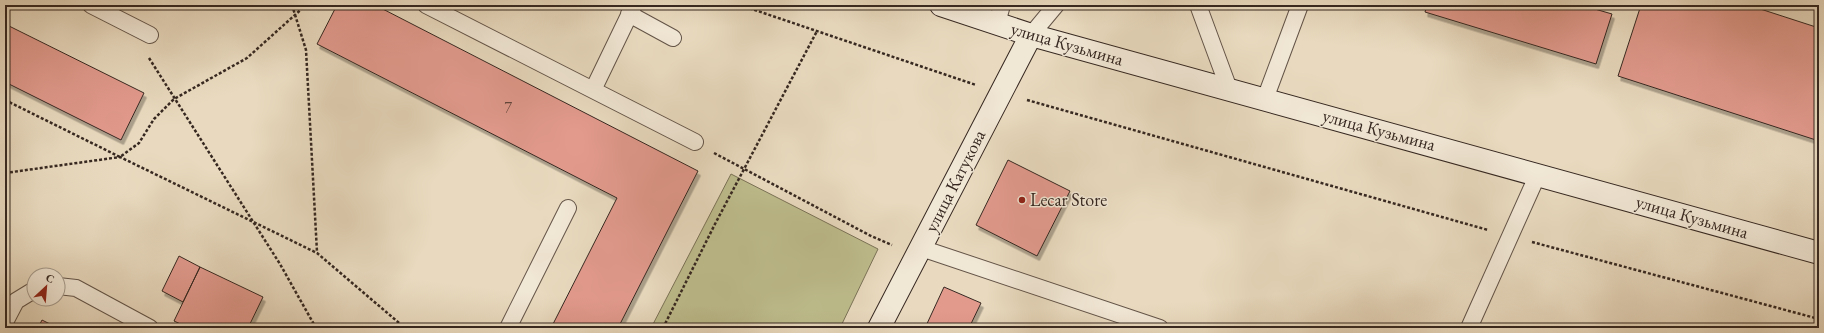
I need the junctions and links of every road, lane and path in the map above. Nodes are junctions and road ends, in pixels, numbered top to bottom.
1 (91, 5) edge
2 (292, 5) edge
3 (306, 5) edge
4 (426, 5) edge
5 (740, 5) edge
6 (941, 5) edge
7 (1056, 5) edge
8 (1198, 5) edge
9 (1300, 5) edge
10 (632, 10) edge
11 (999, 14) edge
12 (295, 15) junction
13 (131, 26) junction
14 (817, 31) junction
15 (1031, 34) junction
16 (150, 36) dead end
17 (673, 38) dead end
18 (1229, 89) junction
19 (593, 90) junction
20 (1000, 93) junction
21 (174, 99) junction
22 (1265, 99) junction
23 (5, 100) edge
24 (695, 142) joint
25 (120, 157) junction
26 (744, 170) junction
27 (5, 173) edge
28 (1538, 174) junction
29 (568, 208) dead end
30 (252, 221) junction
31 (1510, 236) junction
32 (919, 251) junction
33 (317, 253) junction
34 (1819, 253) edge
35 (66, 287) edge
36 (26, 295) edge
37 (1819, 319) edge
38 (5, 322) edge
39 (150, 328) edge
40 (316, 328) edge
41 (405, 328) edge
42 (508, 328) edge
43 (663, 328) edge
44 (879, 328) edge
45 (1160, 328) edge
46 (1469, 328) edge

1 - 13 lane
2 - 12 path
3 - 12 path
4 - 19 lane
5 - 14 path
6 - 11 main road, улица Кузьмина
7 - 15 lane
8 - 18 lane
9 - 22 lane
10 - 17 lane
10 - 19 lane
11 - 15 main road, улица Кузьмина
12 - 21 path
12 - 33 path
13 - 16 lane
13 - 21 path
14 - 20 path
14 - 26 path
15 - 18 main road, улица Кузьмина
15 - 20 main road, улица Катукова
18 - 22 main road, улица Кузьмина
19 - 24 lane
20 - 31 path
20 - 32 main road, улица Катукова
21 - 25 path
21 - 30 path
22 - 28 main road, улица Кузьмина
23 - 25 path
24 - 26 path
25 - 27 path
25 - 30 path
26 - 32 path
26 - 43 path
28 - 31 lane
28 - 34 main road, улица Кузьмина
29 - 42 lane
30 - 33 path
30 - 40 path
31 - 37 path
31 - 46 lane
32 - 44 main road, улица Катукова
32 - 45 lane
33 - 41 path
35 - 39 lane
36 - 38 lane

